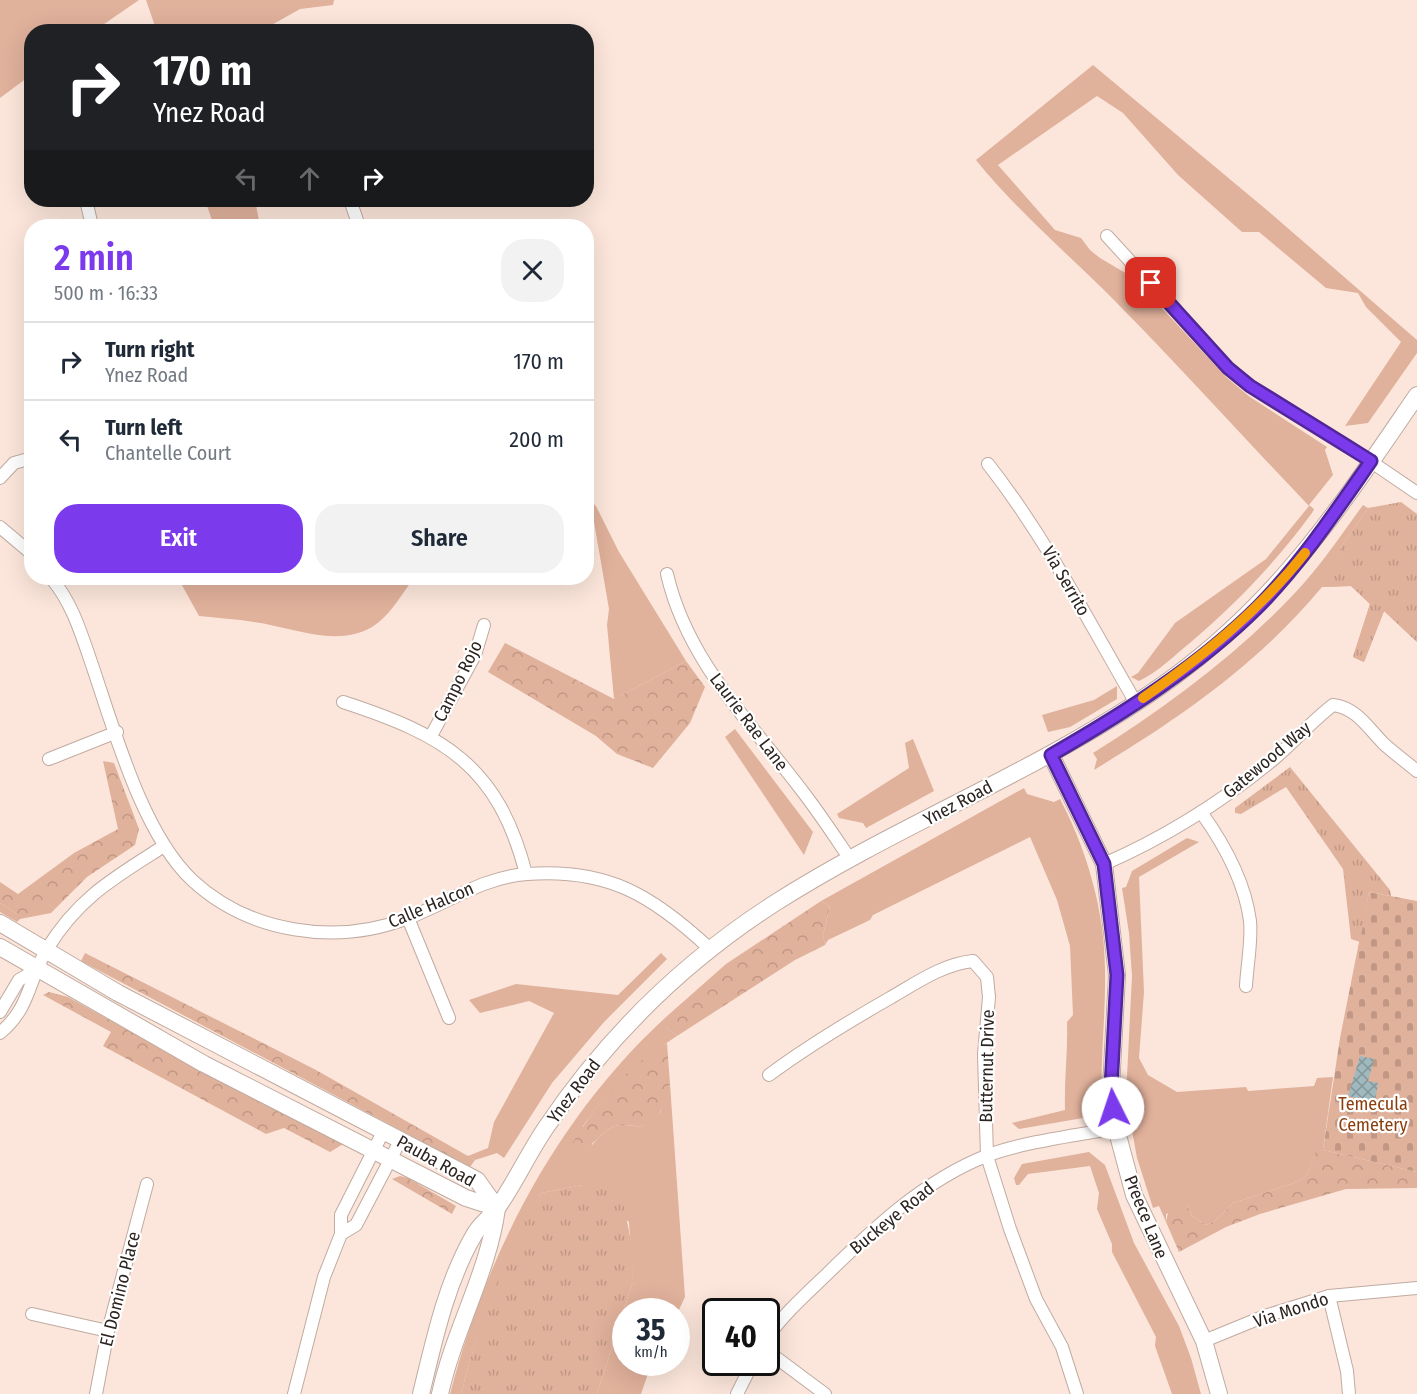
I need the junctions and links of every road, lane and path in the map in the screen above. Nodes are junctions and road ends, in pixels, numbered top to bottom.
1 (1107, 236) dead end
2 (1417, 395) edge
3 (24, 460) edge
4 (1371, 461) junction
5 (988, 464) dead end
6 (0, 478) edge
7 (1417, 493) edge
8 (0, 527) edge
9 (24, 547) edge
10 (667, 574) dead end
11 (55, 585) edge
12 (484, 625) dead end
13 (343, 702) dead end
14 (1136, 703) junction
15 (117, 732) junction
16 (431, 736) junction
17 (1051, 755) junction
18 (48, 759) dead end
19 (1417, 771) edge
20 (1201, 812) junction
21 (164, 846) junction
22 (850, 860) junction
23 (1104, 864) junction
24 (526, 874) junction
25 (408, 918) junction
26 (0, 923) edge
27 (0, 947) edge
28 (709, 948) junction
29 (46, 951) junction
30 (36, 970) junction
31 (1245, 986) dead end
32 (0, 1011) edge
33 (449, 1018) dead end
34 (0, 1033) edge
35 (770, 1075) dead end
36 (1116, 1128) junction
37 (383, 1132) junction
38 (400, 1141) junction
39 (373, 1151) junction
40 (987, 1156) junction
41 (390, 1160) junction
42 (147, 1184) dead end
43 (497, 1208) junction
44 (341, 1234) junction
45 (1417, 1288) edge
46 (1329, 1296) junction
47 (32, 1314) dead end
48 (780, 1322) edge
49 (108, 1331) junction
50 (1204, 1341) junction
51 (780, 1360) edge
52 (746, 1376) edge
53 (96, 1394) edge
54 (294, 1394) edge
55 (421, 1394) edge
56 (440, 1394) edge
57 (737, 1394) edge
58 (825, 1394) edge
59 (1077, 1394) edge
60 (1219, 1394) edge
61 (1349, 1394) edge

1 - 4 street
2 - 4 main road, Ynez Road
3 - 6 street
4 - 7 street
4 - 14 main road, Ynez Road
5 - 14 street, Via Serrito
8 - 9 street
10 - 22 street, Laurie Rae Lane
11 - 15 street, Calle Halcon
12 - 16 street, Campo Rojo
13 - 16 street
14 - 17 main road, Ynez Road
15 - 18 street
15 - 21 street, Calle Halcon
16 - 24 street
17 - 22 main road, Ynez Road
17 - 23 main road, Preece Lane
19 - 20 street, Gatewood Way
20 - 23 street, Gatewood Way
20 - 31 street
21 - 25 street, Calle Halcon
21 - 29 street
22 - 28 main road, Ynez Road
23 - 36 main road, Preece Lane
24 - 25 street, Calle Halcon
24 - 28 street, Calle Halcon
25 - 33 street
26 - 29 main road, Pauba Road
27 - 30 main road, Pauba Road
28 - 43 main road, Ynez Road
29 - 30 street
29 - 37 main road, Pauba Road
30 - 32 street
30 - 34 street
30 - 39 main road, Pauba Road
35 - 40 street, Butternut Drive
36 - 40 street, Buckeye Road
36 - 50 main road, Preece Lane
37 - 38 main road, Pauba Road
37 - 39 street
38 - 41 street
38 - 43 main road, Pauba Road
39 - 41 main road, Pauba Road
39 - 44 street
40 - 48 street, Buckeye Road
40 - 59 street, Butternut Drive
41 - 43 main road, Pauba Road
41 - 44 street
42 - 49 street, El Domino Place
43 - 55 main road, Ynez Road
43 - 56 main road, Ynez Road
44 - 54 street
45 - 46 street, Via Mondo
46 - 50 street, Via Mondo
46 - 61 street
47 - 49 street
49 - 53 street, El Domino Place
50 - 60 main road, Preece Lane
51 - 58 street
52 - 57 street

